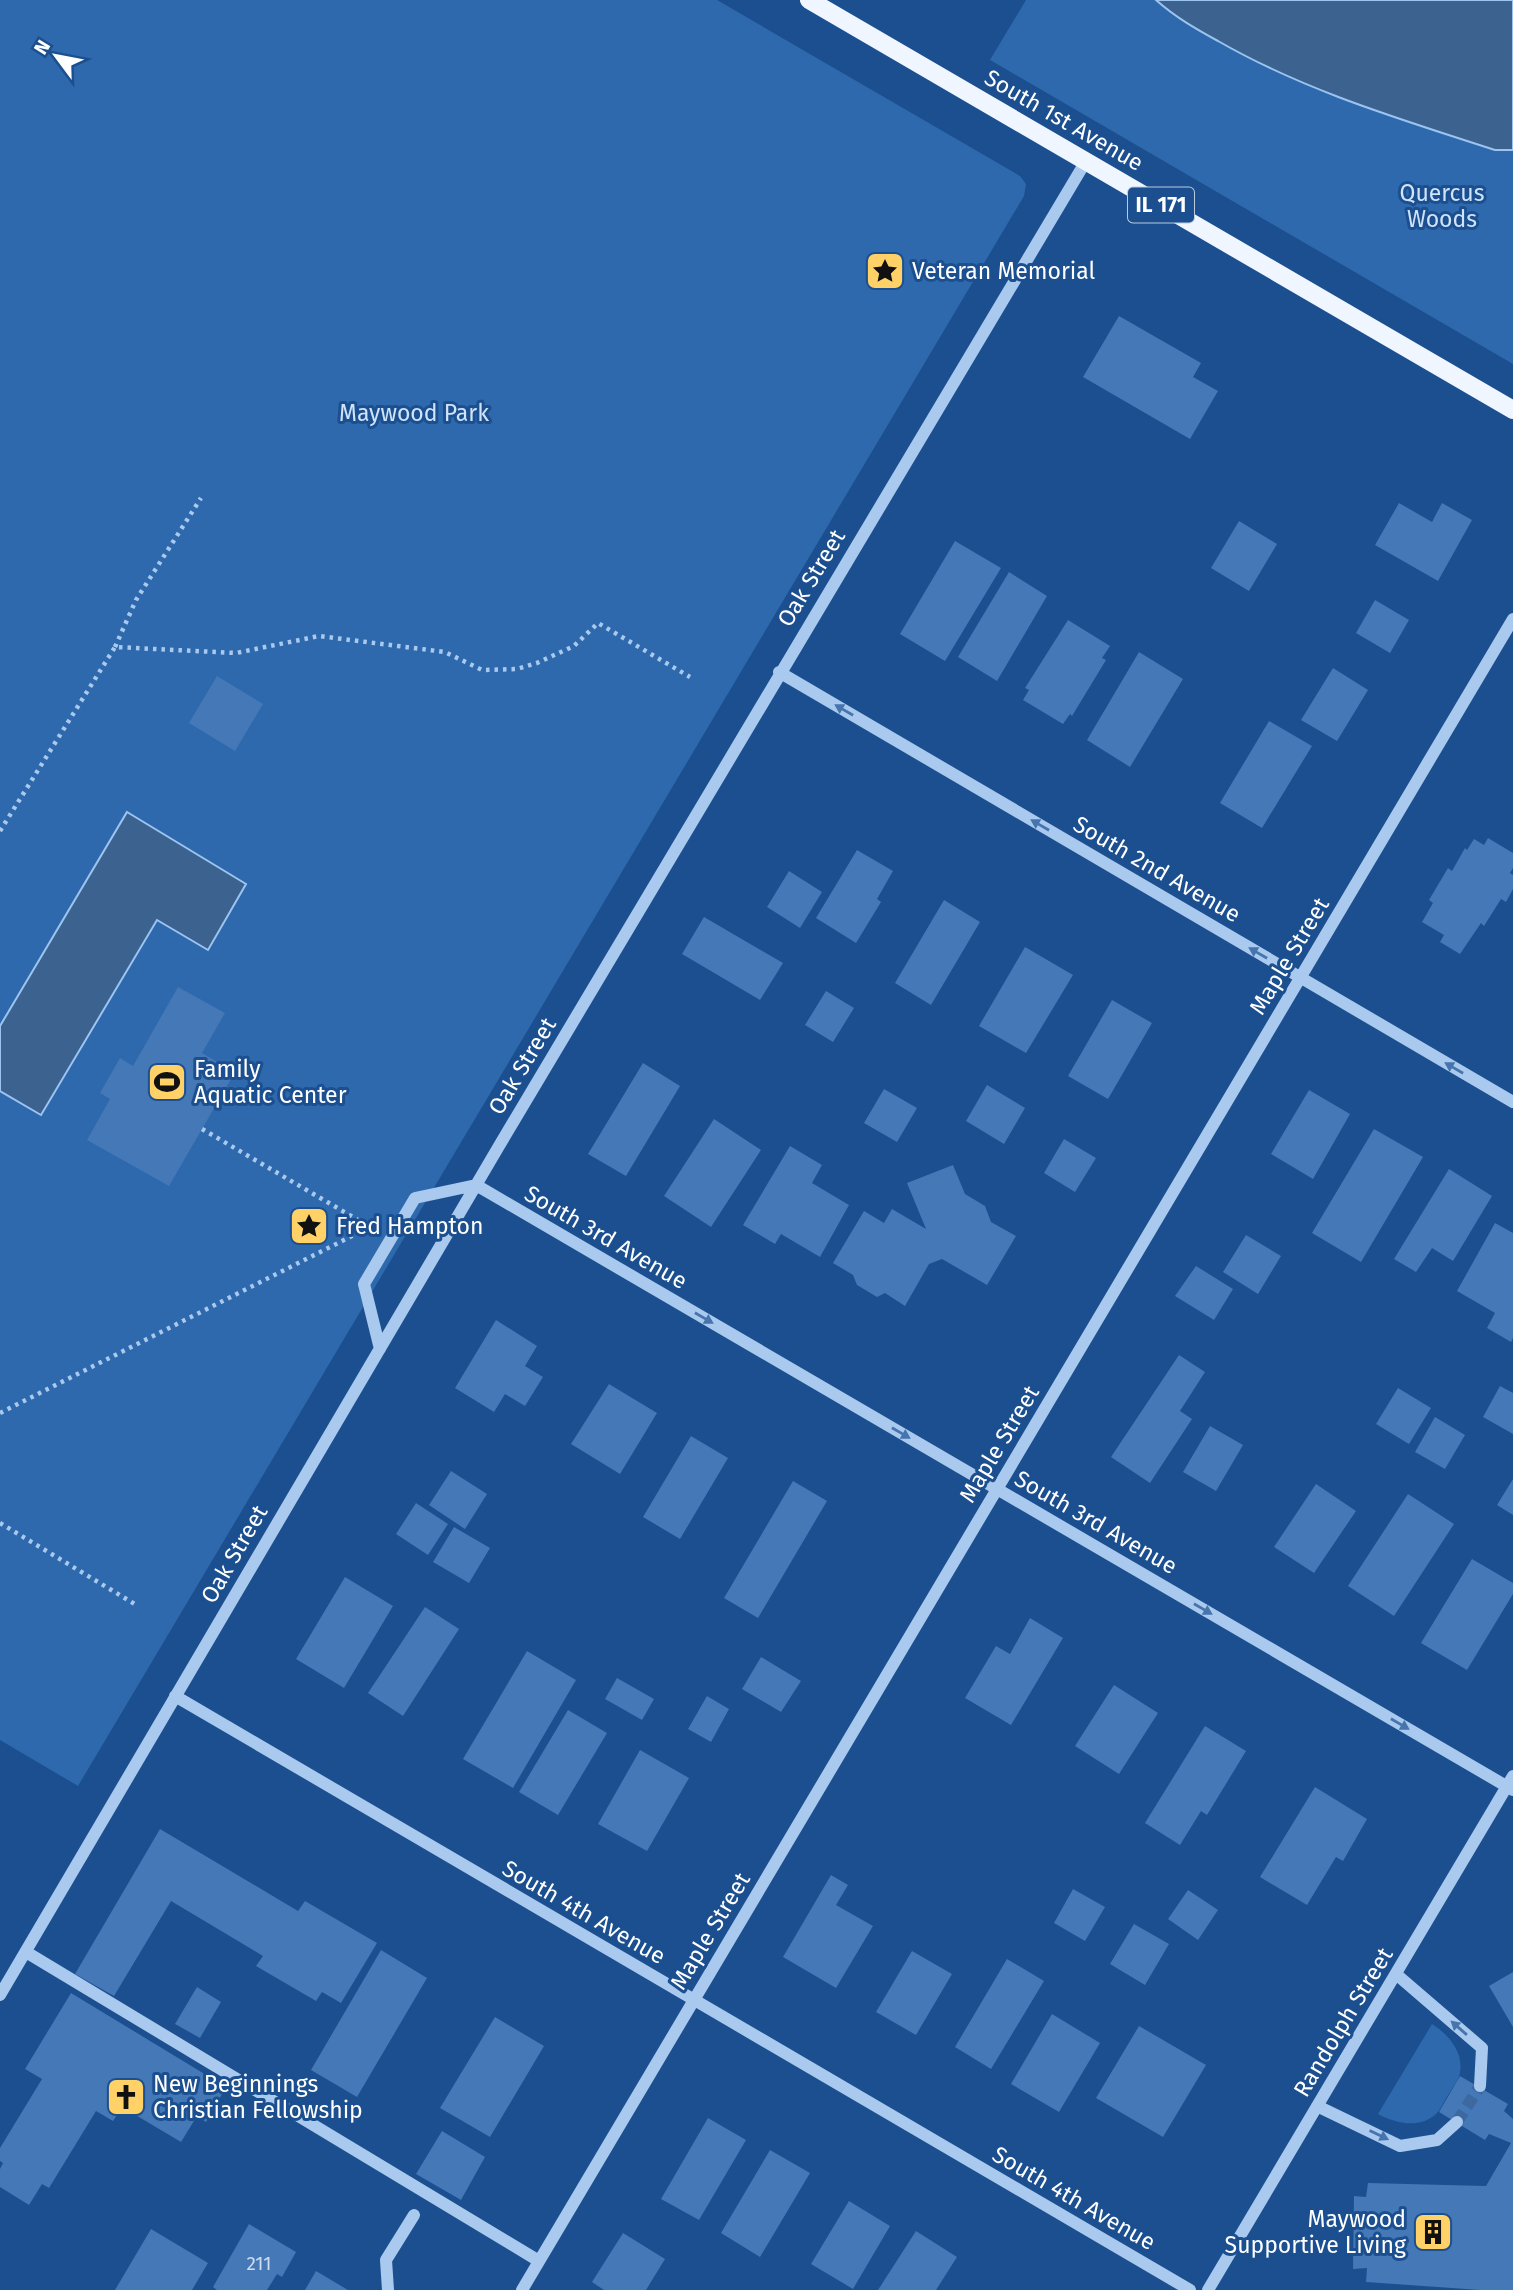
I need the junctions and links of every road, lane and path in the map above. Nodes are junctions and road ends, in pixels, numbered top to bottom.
1 (809, 0) edge
2 (1086, 161) junction
3 (1513, 410) edge
4 (201, 498) dead end
5 (1513, 619) edge
6 (115, 648) junction
7 (779, 672) junction
8 (690, 677) dead end
9 (0, 831) edge
10 (1301, 977) junction
11 (1513, 1102) edge
12 (202, 1129) dead end
13 (476, 1185) junction
14 (365, 1224) dead end
15 (360, 1232) dead end
16 (380, 1349) junction
17 (0, 1413) edge
18 (997, 1489) junction
19 (0, 1523) edge
20 (138, 1606) dead end
21 (175, 1696) junction
22 (1511, 1784) edge
23 (26, 1952) junction
24 (1396, 1974) junction
25 (0, 1995) edge
26 (694, 2000) junction
27 (1480, 2086) tunnel mouth
28 (1317, 2106) junction
29 (1457, 2122) tunnel mouth
30 (414, 2215) dead end
31 (539, 2261) junction
32 (388, 2290) edge
33 (522, 2290) edge
34 (1191, 2290) edge
35 (1208, 2290) edge

1 - 2 main road, South 1st Avenue / IL 171
2 - 3 main road, South 1st Avenue / IL 171
2 - 7 street, Oak Street
4 - 6 path
5 - 10 street, Maple Street
6 - 8 path
6 - 9 path
10 -> 7 street, South 2nd Avenue
7 - 13 street, Oak Street
11 -> 10 street, South 2nd Avenue
10 - 18 street, Maple Street
12 - 14 path
13 - 16 street, Oak Street
13 - 16 street
13 -> 18 street, South 3rd Avenue
15 - 17 path
16 - 21 street, Oak Street
18 -> 22 street, South 3rd Avenue
18 - 26 street, Maple Street
19 - 20 path
21 - 23 street, Oak Street
21 - 26 street, South 4th Avenue
22 - 24 street, Randolph Street
23 - 25 street, Oak Street
23 - 31 street
27 -> 24 street
24 - 28 street, Randolph Street
26 - 31 street, Maple Street
26 - 34 street, South 4th Avenue
28 -> 29 street
28 - 35 street, Randolph Street
30 - 32 street
31 - 33 street, Maple Street

